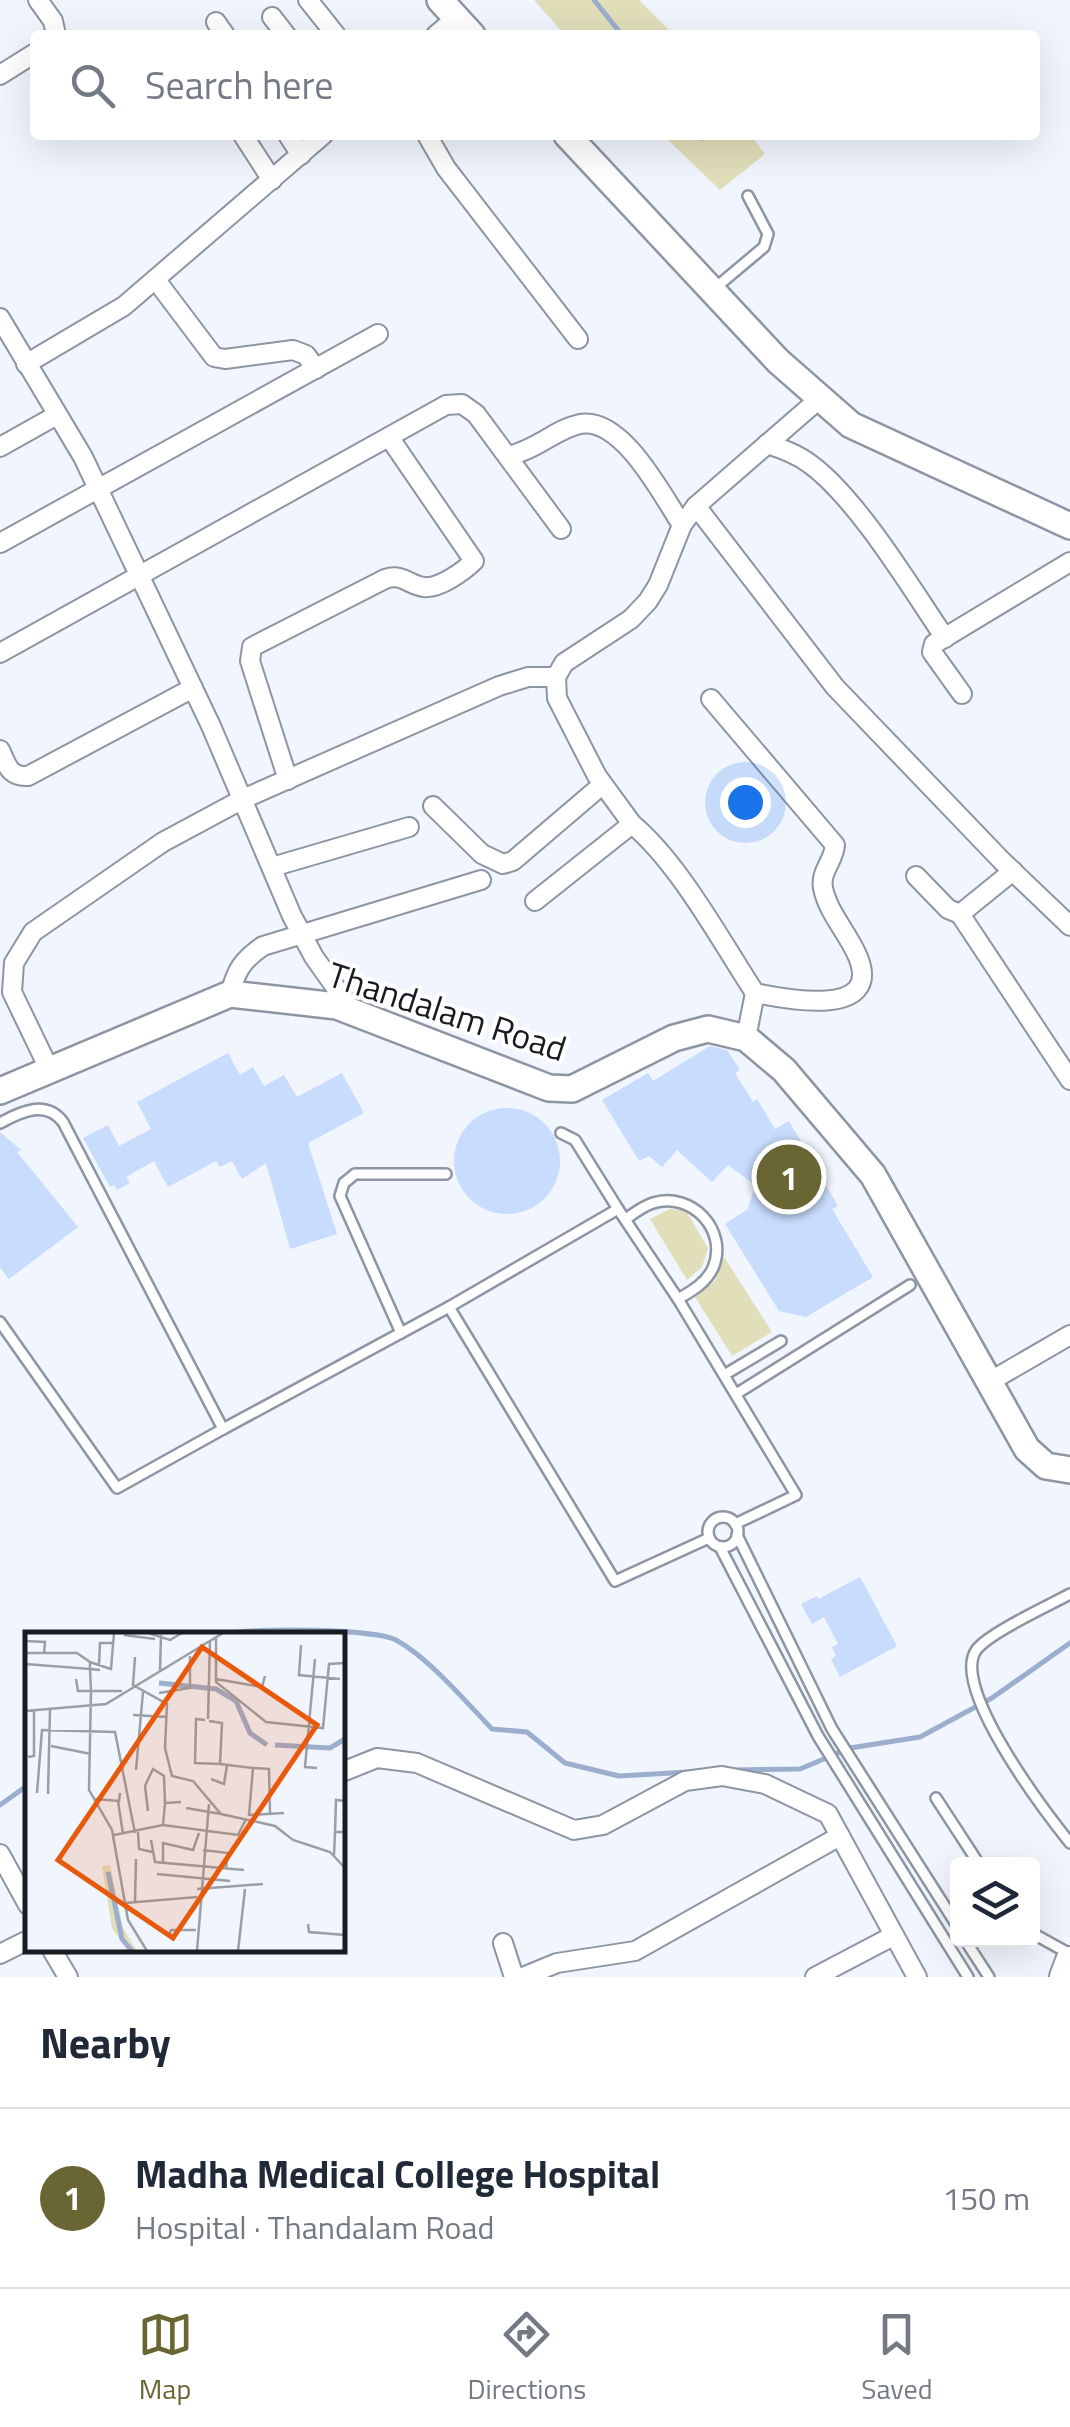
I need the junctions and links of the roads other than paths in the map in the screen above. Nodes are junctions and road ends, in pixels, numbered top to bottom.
1 (38, 0) edge
2 (308, 0) edge
3 (272, 17) dead end
4 (55, 30) edge
5 (282, 30) edge
6 (332, 30) edge
7 (30, 56) edge
8 (0, 76) edge
9 (246, 140) edge
10 (291, 140) edge
11 (318, 140) edge
12 (431, 140) edge
13 (572, 140) edge
14 (301, 155) junction
15 (272, 180) junction
16 (748, 196) dead end
17 (156, 280) junction
18 (713, 290) junction
19 (0, 318) edge
20 (378, 334) dead end
21 (578, 339) dead end
22 (26, 364) junction
23 (316, 369) junction
24 (818, 400) junction
25 (57, 415) junction
26 (388, 437) junction
27 (768, 444) junction
28 (0, 447) edge
29 (508, 456) junction
30 (98, 490) junction
31 (696, 506) junction
32 (682, 525) junction
33 (1070, 526) edge
34 (562, 529) dead end
35 (0, 543) edge
36 (1070, 562) edge
37 (140, 576) junction
38 (945, 638) junction
39 (0, 654) edge
40 (556, 677) junction
41 (193, 688) junction
42 (962, 694) dead end
43 (710, 699) dead end
44 (0, 750) edge
45 (288, 780) junction
46 (602, 785) junction
47 (243, 800) junction
48 (433, 806) dead end
49 (632, 824) junction
50 (409, 826) dead end
51 (272, 866) junction
52 (1012, 871) junction
53 (916, 876) dead end
54 (481, 880) dead end
55 (535, 902) dead end
56 (960, 914) junction
57 (1070, 926) edge
58 (301, 933) junction
59 (755, 993) junction
60 (230, 994) junction
61 (354, 1012) junction
62 (746, 1038) junction
63 (50, 1071) junction
64 (1070, 1080) edge
65 (0, 1091) edge
66 (0, 1123) edge
67 (561, 1133) dead end
68 (446, 1174) dead end
69 (618, 1208) junction
70 (626, 1219) junction
71 (910, 1284) dead end
72 (678, 1299) junction
73 (450, 1307) junction
74 (0, 1322) edge
75 (401, 1332) junction
76 (1070, 1335) edge
77 (781, 1341) dead end
78 (724, 1375) junction
79 (990, 1382) junction
80 (736, 1394) junction
81 (223, 1429) junction
82 (1070, 1470) edge
83 (735, 1524) junction
84 (737, 1536) junction
85 (708, 1538) junction
86 (720, 1547) junction
87 (1070, 1594) edge
88 (832, 1729) junction
89 (818, 1736) junction
90 (345, 1771) edge
91 (936, 1798) dead end
92 (840, 1836) junction
93 (1070, 1844) edge
94 (0, 1854) edge
95 (974, 1857) edge
96 (25, 1900) edge
97 (950, 1915) edge
98 (894, 1936) junction
99 (1040, 1938) edge
100 (25, 1942) edge
101 (503, 1943) dead end
102 (970, 1947) edge
103 (53, 1952) edge
104 (0, 1954) edge
105 (588, 1958) junction
106 (1070, 1958) edge
107 (68, 1977) edge
108 (514, 1977) edge
109 (522, 1977) edge
110 (594, 1977) edge
111 (816, 1977) edge
112 (917, 1977) edge
113 (968, 1977) edge
114 (989, 1977) edge
115 (1064, 1977) edge

1 - 4 street
2 - 6 street
3 - 5 street
7 - 8 street
9 - 15 street
10 - 14 street
11 - 14 street
12 - 21 street
13 - 18 street
14 - 15 street
15 - 17 street
16 - 18 lane
17 - 22 street
17 - 23 street
18 - 24 street
19 - 22 street
20 - 23 street
22 - 25 street
23 - 30 street
24 - 27 street
24 - 33 street
25 - 28 street
25 - 30 street
26 - 29 street
26 - 37 street
26 - 45 street
27 - 31 street
27 - 38 street
29 - 32 street
29 - 34 street
30 - 35 street
30 - 37 street
31 - 32 street
31 - 52 street
32 - 40 street
36 - 38 street
37 - 39 street
37 - 41 street
38 - 42 street
40 - 45 street
40 - 46 street
41 - 44 street
41 - 47 street
43 - 59 street
45 - 47 street
46 - 48 street
46 - 49 street
47 - 51 street
47 - 63 street
49 - 55 street
49 - 59 street
50 - 51 street
51 - 58 street
52 - 56 street
52 - 57 street
53 - 56 street
54 - 58 street
56 - 64 street
58 - 60 street
58 - 61 street
59 - 62 street
60 - 61 street, Thandalam Road
60 - 63 street, Thandalam Road
61 - 62 street, Thandalam Road
62 - 79 street
63 - 65 street, Thandalam Road
66 - 81 lane
67 - 69 lane
68 - 75 lane
69 - 70 lane
69 - 73 lane
70 - 72 lane
70 - 72 lane
71 - 80 lane
72 - 78 lane
73 - 75 lane
73 - 85 lane
74 - 81 lane
75 - 81 lane
76 - 79 street
77 - 78 lane
78 - 80 lane
79 - 82 street
80 - 83 lane
83 - 84 lane
83 - 85 lane
84 - 86 lane
84 - 88 lane
85 - 86 lane
86 - 89 lane
87 - 93 lane
88 - 89 lane
88 - 97 lane
89 - 113 lane
90 - 92 street
91 - 95 lane
92 - 98 street
92 - 105 street
94 - 96 street
98 - 111 street
98 - 112 street
99 - 106 lane
100 - 104 street
101 - 108 street
102 - 114 lane
103 - 107 street
105 - 109 street
105 - 110 street
106 - 115 main road

